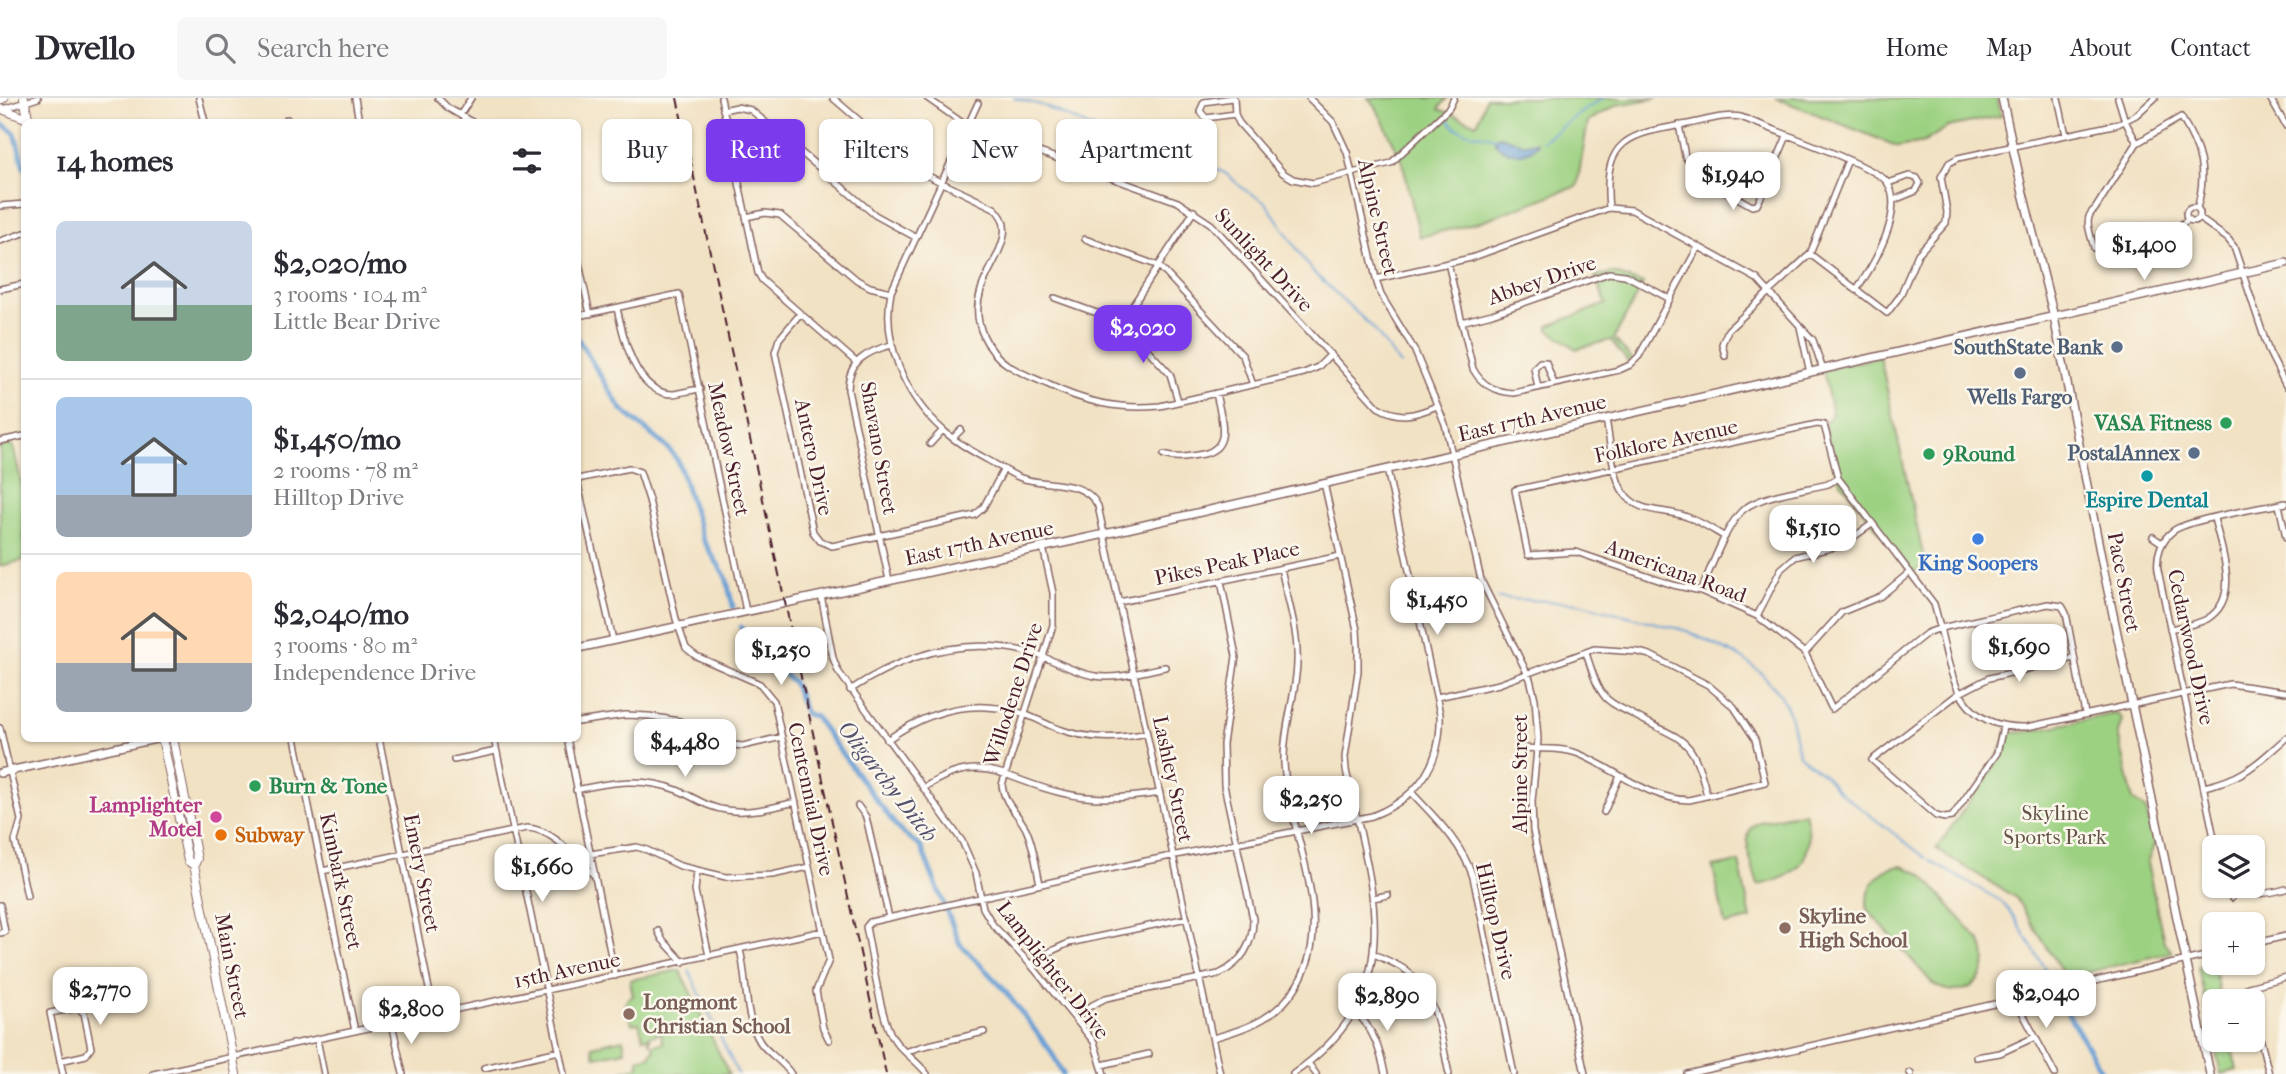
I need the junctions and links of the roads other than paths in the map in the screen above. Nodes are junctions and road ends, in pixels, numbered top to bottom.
1 (38, 98) edge
2 (199, 98) edge
3 (355, 98) edge
4 (438, 98) edge
5 (471, 98) edge
6 (721, 98) edge
7 (833, 98) edge
8 (927, 98) edge
9 (1233, 98) edge
10 (1309, 98) edge
11 (1454, 98) edge
12 (2002, 98) edge
13 (2058, 98) edge
14 (2118, 98) edge
15 (2155, 98) edge
16 (2270, 98) edge
17 (24, 99) edge
18 (1, 103) edge
19 (978, 103) dead end
20 (723, 110) junction
21 (1235, 114) junction
22 (460, 115) junction
23 (26, 119) edge
24 (28, 119) edge
25 (204, 119) edge
26 (358, 119) edge
27 (467, 119) edge
28 (957, 119) edge
29 (970, 119) edge
30 (2125, 121) junction
31 (1679, 125) junction
32 (2286, 126) edge
33 (2066, 135) junction
34 (1787, 136) junction
35 (2137, 143) junction
36 (2013, 147) junction
37 (1042, 153) edge
38 (1848, 160) junction
39 (947, 170) edge
40 (1352, 174) junction
41 (941, 183) junction
42 (1888, 183) junction
43 (1894, 200) junction
44 (21, 204) edge
45 (0, 206) edge
46 (1609, 208) junction
47 (2197, 208) junction
48 (1194, 211) junction
49 (746, 217) junction
50 (2199, 218) junction
51 (2189, 219) junction
52 (922, 224) junction
53 (930, 228) dead end
54 (21, 234) edge
55 (915, 237) junction
56 (1085, 239) dead end
57 (0, 242) edge
58 (1698, 247) junction
59 (1810, 254) junction
60 (1448, 263) junction
61 (2286, 263) edge
62 (1159, 266) junction
63 (581, 273) edge
64 (2241, 274) junction
65 (1376, 279) junction
66 (21, 285) edge
67 (0, 289) edge
68 (1856, 290) junction
69 (1769, 292) junction
70 (890, 295) junction
71 (1055, 298) dead end
72 (1670, 299) junction
73 (898, 300) dead end
74 (617, 308) junction
75 (590, 314) junction
76 (800, 314) junction
77 (581, 316) edge
78 (2054, 317) junction
79 (1122, 321) junction
80 (1461, 322) junction
81 (1800, 327) junction
82 (891, 345) junction
83 (1331, 355) junction
84 (1725, 356) dead end
85 (856, 362) junction
86 (1823, 370) junction
87 (1810, 373) junction
88 (914, 376) dead end
89 (906, 380) junction
90 (1554, 384) junction
91 (1253, 385) junction
92 (2286, 386) edge
93 (1538, 388) junction
94 (700, 389) junction
95 (1216, 393) junction
96 (1178, 401) junction
97 (1437, 406) junction
98 (1605, 419) junction
99 (943, 430) junction
100 (961, 430) dead end
101 (21, 437) edge
102 (953, 438) junction
103 (0, 441) edge
104 (930, 444) dead end
105 (1453, 454) junction
106 (1164, 455) dead end
107 (1004, 469) junction
108 (1024, 469) dead end
109 (1387, 469) junction
110 (1615, 469) junction
111 (581, 477) edge
112 (1020, 477) junction
113 (1838, 478) junction
114 (1324, 484) junction
115 (1064, 485) junction
116 (1096, 486) dead end
117 (1515, 490) joint
118 (1063, 493) dead end
119 (1089, 493) junction
120 (581, 499) edge
121 (2283, 504) edge
122 (939, 515) dead end
123 (2214, 519) junction
124 (941, 522) junction
125 (1872, 524) junction
126 (1105, 534) junction
127 (880, 537) junction
128 (1725, 537) junction
129 (2153, 537) dead end
130 (2286, 537) edge
131 (2162, 543) junction
132 (1043, 547) junction
133 (1340, 556) junction
134 (1281, 568) junction
135 (1910, 572) junction
136 (889, 580) junction
137 (1221, 581) junction
138 (1701, 592) junction
139 (821, 595) junction
140 (1119, 602) junction
141 (746, 611) junction
142 (1757, 616) junction
143 (678, 626) junction
144 (1941, 628) junction
145 (2170, 629) junction
146 (612, 640) junction
147 (581, 647) edge
148 (1586, 653) junction
149 (1805, 653) junction
150 (1044, 656) junction
151 (2074, 658) junction
152 (1165, 667) dead end
153 (1134, 673) junction
154 (1528, 674) junction
155 (850, 690) junction
156 (2286, 692) edge
157 (1958, 694) junction
158 (2183, 694) junction
159 (1437, 697) junction
160 (2131, 705) junction
161 (1024, 714) junction
162 (2084, 714) junction
163 (581, 722) edge
164 (2003, 727) junction
165 (0, 728) edge
166 (1147, 733) junction
167 (782, 737) junction
168 (2286, 738) edge
169 (887, 740) junction
170 (143, 742) edge
171 (162, 742) edge
172 (174, 742) edge
173 (296, 742) edge
174 (380, 742) edge
175 (495, 742) edge
176 (567, 742) edge
177 (1519, 748) dead end
178 (1538, 749) junction
179 (496, 751) junction
180 (454, 760) dead end
181 (10, 771) junction
182 (0, 773) edge
183 (1005, 774) junction
184 (1620, 776) junction
185 (2204, 787) junction
186 (923, 788) junction
187 (576, 789) junction
188 (1160, 793) junction
189 (1412, 793) junction
190 (1707, 796) junction
191 (796, 802) junction
192 (858, 806) dead end
193 (1604, 812) dead end
194 (1357, 819) junction
195 (513, 830) junction
196 (1297, 831) junction
197 (2214, 835) edge
198 (1236, 843) junction
199 (590, 854) junction
200 (401, 855) junction
201 (1173, 856) junction
202 (194, 865) junction
203 (809, 867) junction
204 (322, 871) junction
205 (697, 871) junction
206 (594, 876) junction
207 (1040, 884) junction
208 (2286, 889) edge
209 (2265, 893) edge
210 (1388, 895) dead end
211 (27, 896) dead end
212 (981, 898) junction
213 (1373, 898) junction
214 (0, 905) edge
215 (889, 918) junction
216 (1187, 918) junction
217 (658, 931) dead end
218 (824, 931) junction
219 (0, 933) edge
220 (2286, 936) edge
221 (2265, 941) edge
222 (740, 950) junction
223 (1374, 954) junction
224 (709, 956) junction
225 (2202, 957) edge
226 (2186, 960) junction
227 (682, 962) junction
228 (1031, 965) junction
229 (615, 976) junction
230 (2286, 977) edge
231 (1200, 978) junction
232 (2248, 989) edge
233 (546, 990) junction
234 (2015, 999) junction
235 (1354, 1010) junction
236 (434, 1014) junction
237 (1076, 1018) junction
238 (392, 1023) junction
239 (355, 1031) junction
240 (984, 1032) dead end
241 (2035, 1037) junction
242 (1213, 1038) junction
243 (317, 1039) junction
244 (830, 1040) dead end
245 (559, 1051) junction
246 (905, 1052) junction
247 (2264, 1052) edge
248 (1149, 1054) dead end
249 (232, 1055) junction
250 (1976, 1057) dead end
251 (60, 1061) junction
252 (1308, 1063) junction
253 (1102, 1065) junction
254 (484, 1068) dead end
255 (63, 1074) edge
256 (153, 1074) edge
257 (236, 1074) edge
258 (324, 1074) edge
259 (403, 1074) edge
260 (564, 1074) edge
261 (791, 1074) edge
262 (927, 1074) edge
263 (1104, 1074) edge
264 (1220, 1074) edge
265 (1293, 1074) edge
266 (1316, 1074) edge
267 (1385, 1074) edge
268 (1449, 1074) edge
269 (1514, 1074) edge
270 (1585, 1074) edge
271 (1687, 1074) edge
272 (2055, 1074) edge
273 (2210, 1074) edge
274 (2269, 1074) edge

1 - 17 street
2 - 25 street
3 - 26 street
4 - 22 street
5 - 22 street
6 - 20 street
7 - 41 street
8 - 28 street, Sunlight Drive
9 - 21 street
9 - 21 street
10 - 40 street, Alpine Street
11 - 40 street
12 - 36 main road, Pace Street
13 - 33 street
14 - 30 street
15 - 30 street
16 - 32 street
17 - 18 street
17 - 24 highway
18 - 23 highway
19 - 29 street
20 - 49 street
20 - 55 street
21 - 40 street
22 - 27 street
30 - 33 street
30 - 35 street
31 - 34 street
31 - 34 street
31 - 46 street
33 - 36 street
34 - 38 street
35 - 47 street
35 - 51 street
36 - 68 street
36 - 78 main road, Pace Street
37 - 48 street, Sunlight Drive
38 - 42 street
38 - 59 street
39 - 41 street
40 - 65 street, Alpine Street
41 - 52 street
41 - 96 street
42 - 43 street
42 - 43 street
43 - 68 street
44 - 45 street
46 - 58 street
46 - 60 street
47 - 50 street
47 - 51 street
48 - 62 street
48 - 83 street, Sunlight Drive
49 - 70 street
49 - 76 street
50 - 51 street
50 - 64 street
52 - 53 street
52 - 55 street
54 - 57 street
55 - 70 street
56 - 62 street
58 - 69 street
58 - 72 street
59 - 68 street
59 - 69 street
60 - 65 street
60 - 80 street
61 - 64 main road, East 17th Avenue
62 - 79 street
62 - 91 street
63 - 75 street
64 - 78 main road, East 17th Avenue
64 - 92 street
65 - 97 street, Alpine Street
66 - 67 street
69 - 81 street
69 - 84 street
70 - 73 street
70 - 82 street
71 - 79 street
72 - 80 street, Abbey Drive
72 - 90 street
74 - 75 street
74 - 94 street
74 - 94 street, Meadow Street
75 - 77 street
76 - 85 street
76 - 127 street, Antero Drive
78 - 86 main road, East 17th Avenue
78 - 160 main road, Pace Street
79 - 96 street
80 - 93 street
81 - 86 street
81 - 87 street
82 - 85 street, Shavano Street
82 - 89 street
83 - 91 street
83 - 97 street, Sunlight Drive
85 - 127 street, Shavano Street
86 - 87 main road, East 17th Avenue
87 - 98 main road, East 17th Avenue
88 - 89 street
89 - 99 street
90 - 93 street
90 - 93 street
91 - 95 street
94 - 141 street, Meadow Street
95 - 96 street
95 - 106 street
97 - 105 street, Alpine Street
98 - 105 main road, East 17th Avenue
98 - 110 street
99 - 102 street
99 - 104 street
100 - 102 street
101 - 103 street
102 - 107 street
105 - 109 main road, East 17th Avenue
105 - 154 street, Alpine Street
107 - 112 street
107 - 124 street, Antero Drive
108 - 112 street
109 - 114 main road, East 17th Avenue
109 - 159 street
110 - 113 street, Folklore Avenue
110 - 117 street, Folklore Avenue
110 - 128 street
111 - 143 street, Centennial Drive
112 - 115 street
113 - 125 street
113 - 128 street
114 - 126 main road, East 17th Avenue
114 - 133 street
115 - 118 street
115 - 119 street
116 - 119 street
117 - 138 street, Americana Road
119 - 126 street, Lashley Street
120 - 146 street
121 - 123 street, Cedarwood Drive
121 - 130 street
122 - 124 street
123 - 131 street, Cedarwood Drive
123 - 145 street
124 - 127 street, Antero Drive
125 - 135 street
125 - 142 street
126 - 132 main road, East 17th Avenue
126 - 140 street, Lashley Street
127 - 136 street, Shavano Street
128 - 138 street
129 - 131 street
131 - 145 street, Cedarwood Drive
132 - 136 main road, East 17th Avenue
132 - 150 street, Willodene Drive
133 - 134 street, Pikes Peak Place
133 - 194 street
134 - 137 street, Pikes Peak Place
134 - 196 street
135 - 144 street
135 - 149 street
136 - 139 main road, East 17th Avenue
137 - 140 street, Pikes Peak Place
137 - 198 street
138 - 142 street, Americana Road
139 - 141 main road, East 17th Avenue
139 - 155 street, Lamplighter Drive
140 - 153 street, Lashley Street
141 - 143 main road, East 17th Avenue
142 - 149 street, Americana Road
143 - 146 main road, East 17th Avenue
143 - 167 street, Centennial Drive
144 - 149 street, Americana Road
144 - 151 street
144 - 157 street
145 - 158 street, Cedarwood Drive
146 - 147 main road, East 17th Avenue
148 - 154 street
148 - 190 street
148 - 190 street
150 - 153 street
150 - 155 street
150 - 161 street, Willodene Drive
151 - 157 street
151 - 162 street
152 - 153 street
153 - 166 street, Lashley Street
154 - 159 street
154 - 178 street, Alpine Street
155 - 169 street, Lamplighter Drive
156 - 158 street
157 - 164 street
157 - 164 street
158 - 160 street
158 - 185 street, Cedarwood Drive
159 - 189 street
160 - 162 street
160 - 226 main road, Pace Street
161 - 166 street
161 - 169 street
161 - 183 street, Willodene Drive
162 - 164 street
163 - 167 street
165 - 181 street
166 - 188 street, Lashley Street
167 - 191 street, Centennial Drive
168 - 185 street
169 - 186 street, Lamplighter Drive
170 - 181 main road
171 - 202 highway, Main Street
172 - 202 highway, Main Street
173 - 204 street, Kimbark Street
174 - 200 street, Emery Street
175 - 179 street
176 - 187 street
177 - 178 street
178 - 184 street
178 - 270 street, Alpine Street
179 - 180 street
179 - 195 street
181 - 182 main road
181 - 211 street
183 - 186 street
183 - 188 street
183 - 207 street, Willodene Drive
184 - 190 street
184 - 193 street
185 - 197 street, Cedarwood Drive
186 - 212 street, Lamplighter Drive
187 - 191 street
187 - 199 street
188 - 201 street, Lashley Street
189 - 194 street
189 - 269 street, Hilltop Drive
191 - 203 street, Centennial Drive
192 - 215 street
194 - 196 street
194 - 213 street
195 - 200 street
195 - 206 street
195 - 233 street
196 - 198 street
196 - 242 street
198 - 201 street
198 - 231 street
199 - 205 street
199 - 206 street
200 - 204 street
200 - 236 street, Emery Street
201 - 207 street
201 - 216 street, Lashley Street
202 - 249 highway, Main Street
203 - 205 street
203 - 218 street, Centennial Drive
204 - 239 street, Kimbark Street
205 - 224 street
206 - 229 street
207 - 212 street
208 - 209 street
210 - 213 street
212 - 215 street
212 - 228 street, Lamplighter Drive
213 - 223 street
214 - 219 street
215 - 246 street
216 - 228 street
216 - 231 street, Lashley Street
217 - 227 street
218 - 222 street, 15th Avenue
218 - 244 street, Centennial Drive
220 - 221 street
222 - 224 street, 15th Avenue
222 - 261 street
223 - 235 street
223 - 268 street
224 - 227 street, 15th Avenue
225 - 226 street
226 - 234 street
226 - 273 main road, Pace Street
227 - 229 street, 15th Avenue
228 - 237 street, Lamplighter Drive
229 - 233 street, 15th Avenue
230 - 232 street
231 - 237 street
231 - 242 street, Lashley Street
233 - 236 street, 15th Avenue
233 - 245 street
234 - 241 street
234 - 271 street
235 - 252 street
235 - 267 street
236 - 238 street, 15th Avenue
237 - 253 street, Lamplighter Drive
238 - 239 street, 15th Avenue
238 - 259 street
239 - 243 street, 15th Avenue
240 - 246 street
241 - 250 street
241 - 272 street
242 - 264 street, Lashley Street
243 - 249 street, 15th Avenue
243 - 258 street
245 - 254 street
245 - 260 street
246 - 262 street
247 - 274 street
248 - 253 street
249 - 256 street, 15th Avenue
249 - 257 highway, Main Street
251 - 251 street
251 - 255 street
252 - 265 street
252 - 266 street
253 - 263 street, Lamplighter Drive

